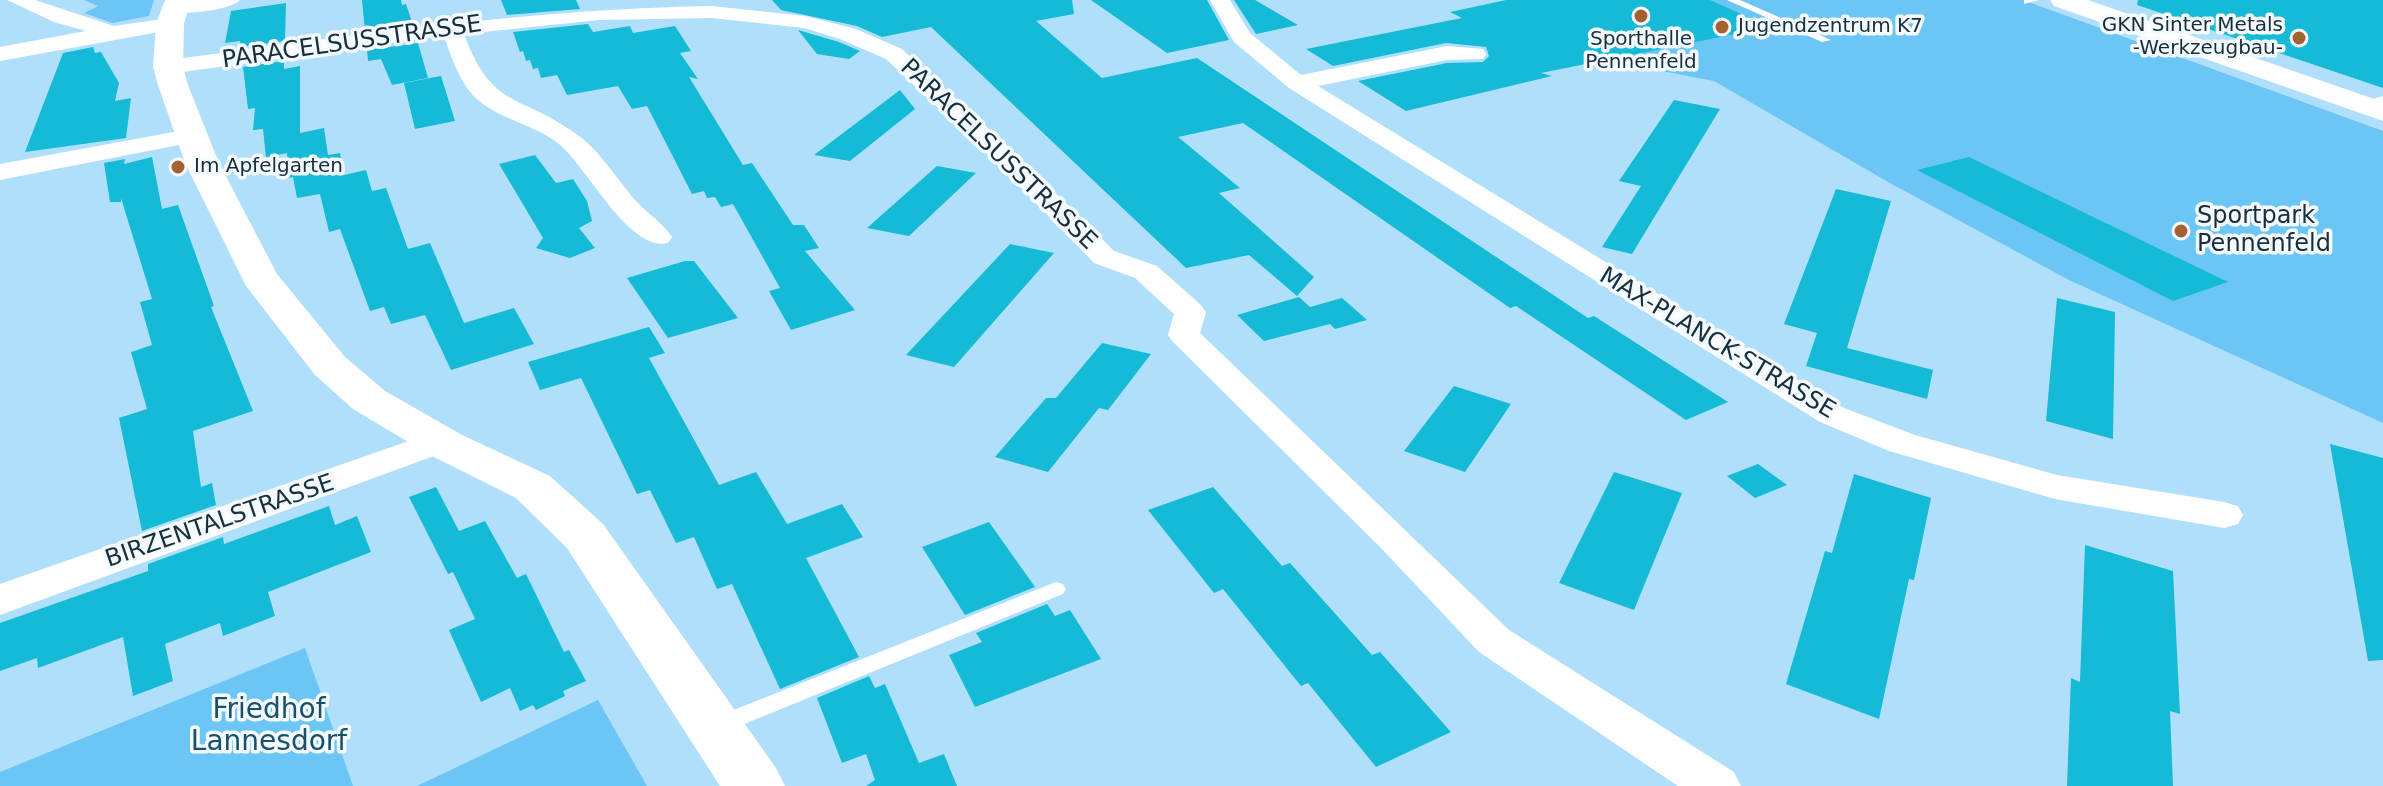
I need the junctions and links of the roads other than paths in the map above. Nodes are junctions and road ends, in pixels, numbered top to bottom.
1 (17, 0) edge
2 (230, 0) edge
3 (1220, 0) edge
4 (1732, 0) edge
5 (2063, 0) edge
6 (173, 25) edge
7 (452, 29) junction
8 (114, 32) junction
9 (1826, 40) dead end
10 (0, 54) edge
11 (1475, 54) dead end
12 (1297, 83) junction
13 (2376, 105) edge
14 (190, 136) junction
15 (0, 172) edge
16 (658, 237) dead end
17 (440, 441) junction
18 (2224, 515) dead end
19 (1056, 589) dead end
20 (0, 600) edge
21 (714, 727) junction
22 (754, 786) edge
23 (1717, 786) edge

1 - 8 street
2 - 6 street
3 - 12 street, MAX-PLANCK-STRASSE
4 - 9 lane
5 - 13 street
6 - 7 street, PARACELSUSSTRASSE
6 - 8 street
6 - 14 street
7 - 16 street
7 - 23 street, PARACELSUSSTRASSE
8 - 10 street
11 - 12 street
12 - 18 street, MAX-PLANCK-STRASSE
14 - 15 street
14 - 17 street
17 - 20 street, BIRZENTALSTRASSE
17 - 21 street
19 - 21 lane
21 - 22 street

